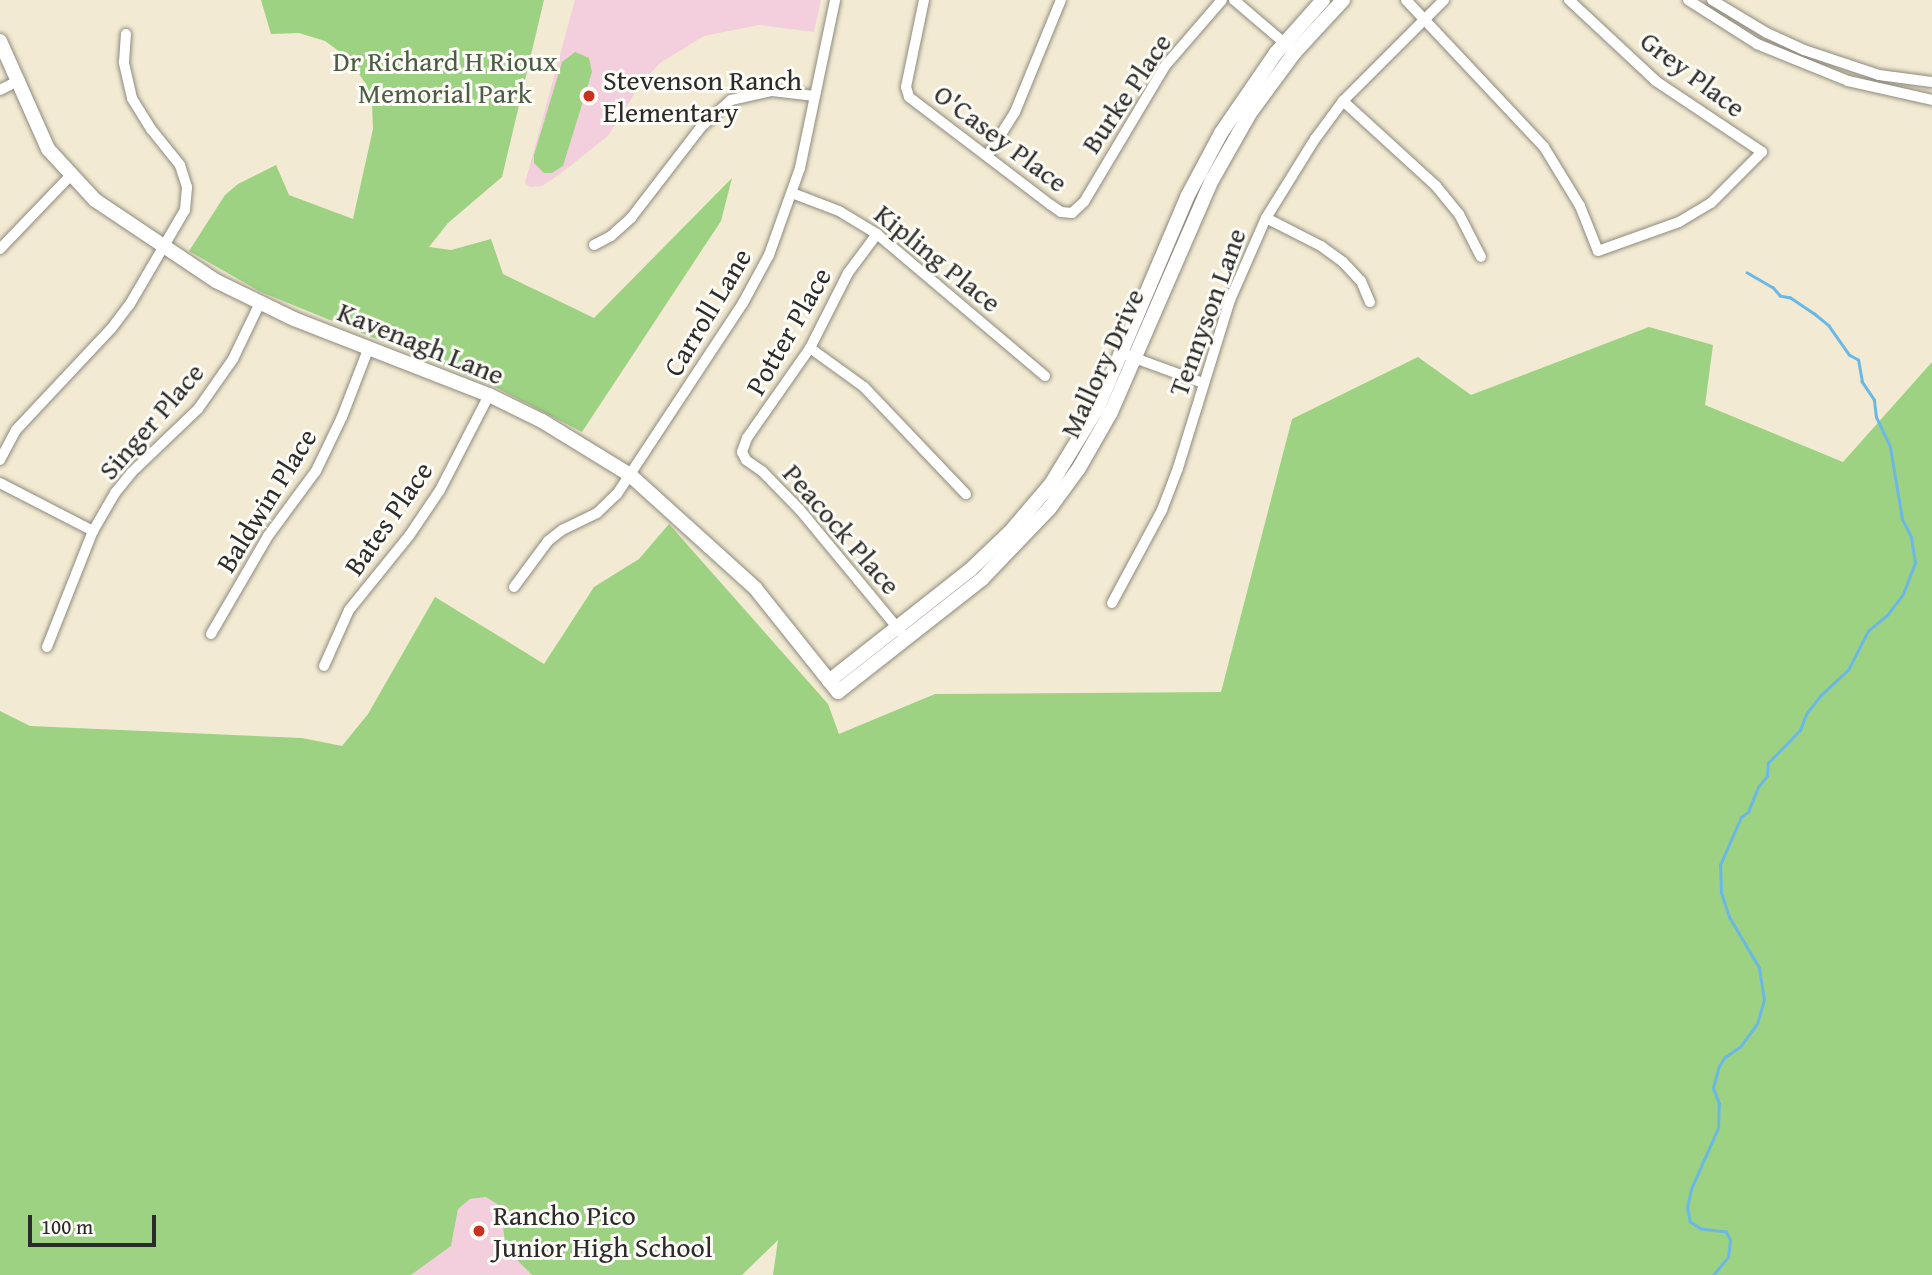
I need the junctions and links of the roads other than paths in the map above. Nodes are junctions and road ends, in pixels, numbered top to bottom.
1 (835, 0) edge
2 (924, 0) edge
3 (1061, 0) edge
4 (1222, 0) edge
5 (1234, 0) edge
6 (1324, 0) edge
7 (1343, 0) edge
8 (1406, 0) edge
9 (1444, 0) edge
10 (1569, 0) edge
11 (1688, 0) edge
12 (1712, 0) edge
13 (1424, 19) junction
14 (126, 34) dead end
15 (0, 41) edge
16 (1290, 48) junction
17 (20, 80) junction
18 (1932, 82) edge
19 (0, 90) edge
20 (815, 96) junction
21 (1932, 100) edge
22 (1343, 101) junction
23 (988, 155) junction
24 (70, 176) junction
25 (792, 193) junction
26 (1072, 213) joint
27 (1266, 218) junction
28 (877, 234) junction
29 (593, 245) dead end
30 (164, 247) junction
31 (0, 249) edge
32 (1481, 257) dead end
33 (1370, 302) dead end
34 (260, 303) junction
35 (369, 347) junction
36 (810, 348) junction
37 (1128, 356) junction
38 (1045, 376) dead end
39 (1203, 383) junction
40 (489, 395) junction
41 (742, 452) joint
42 (0, 460) edge
43 (630, 475) junction
44 (0, 483) edge
45 (966, 494) dead end
46 (93, 531) junction
47 (514, 587) dead end
48 (1112, 603) dead end
49 (902, 633) junction
50 (211, 635) dead end
51 (47, 648) dead end
52 (324, 666) dead end
53 (834, 687) joint

1 - 20 street, Carroll Lane
2 - 23 street, O'Casey Place
3 - 23 street
4 - 26 street, Burke Place
5 - 16 street
6 - 16 main road
7 - 16 main road, Mallory Drive
8 - 13 street
9 - 13 street, Tennyson Lane
10 - 13 street, Grey Place
11 - 21 street
12 - 18 street
13 - 22 street, Tennyson Lane
14 - 30 street
15 - 17 main road, Kavenagh Lane
16 - 37 main road, Mallory Drive
17 - 19 street
17 - 24 main road, Kavenagh Lane
20 - 25 street, Carroll Lane
20 - 29 street
22 - 27 street, Tennyson Lane
22 - 32 street
23 - 26 street, O'Casey Place
24 - 30 main road, Kavenagh Lane
24 - 31 street
25 - 28 street, Kipling Place
25 - 43 street, Carroll Lane
27 - 33 street
27 - 39 street, Tennyson Lane
28 - 36 street, Potter Place
28 - 38 street, Kipling Place
30 - 34 main road, Kavenagh Lane
30 - 42 street
34 - 35 main road, Kavenagh Lane
34 - 46 street, Singer Place
35 - 40 main road, Kavenagh Lane
35 - 50 street, Baldwin Place
36 - 41 street, Potter Place
36 - 45 street
37 - 39 street
37 - 49 main road, Mallory Drive
39 - 48 street, Tennyson Lane
40 - 43 main road, Kavenagh Lane
40 - 52 street, Bates Place
41 - 49 street, Peacock Place
43 - 47 street, Carroll Lane
43 - 53 main road, Kavenagh Lane
44 - 46 street
46 - 51 street, Singer Place
49 - 53 main road, Mallory Drive

